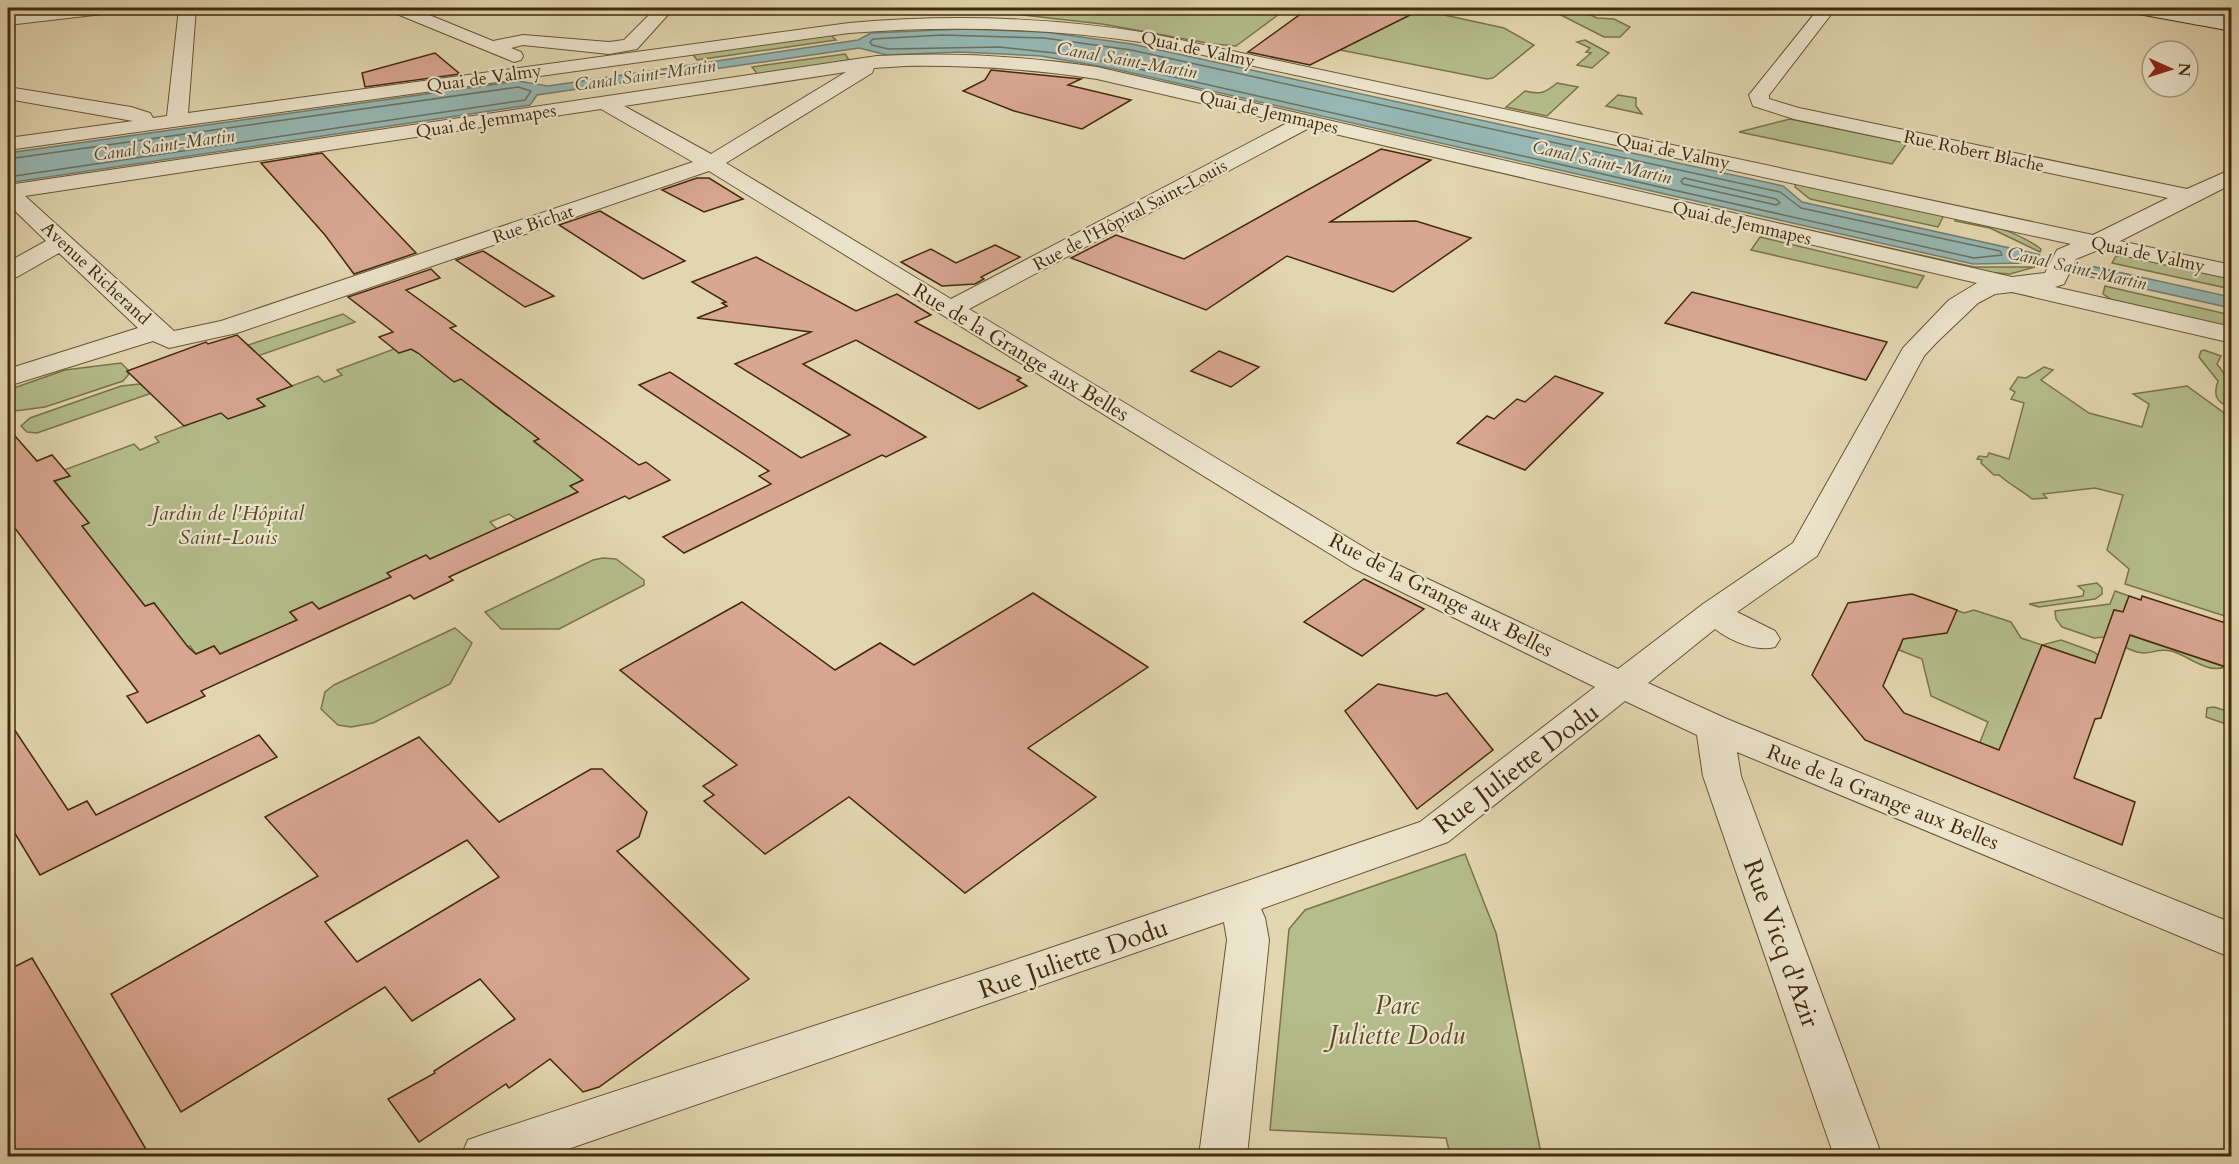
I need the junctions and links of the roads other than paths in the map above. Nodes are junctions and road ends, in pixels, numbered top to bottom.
1 (111, 8) edge
2 (187, 8) edge
3 (398, 8) edge
4 (665, 8) edge
5 (1828, 8) edge
6 (2133, 8) edge
7 (2232, 14) edge
8 (8, 20) edge
9 (2200, 20) junction
10 (2232, 26) edge
11 (494, 46) junction
12 (877, 62) junction
13 (542, 70) junction
14 (8, 93) edge
15 (604, 103) junction
16 (178, 110) junction
17 (131, 113) junction
18 (1307, 121) junction
19 (155, 123) junction
20 (8, 144) edge
21 (711, 163) junction
22 (2232, 175) edge
23 (8, 192) edge
24 (2190, 196) junction
25 (62, 242) junction
26 (2091, 242) junction
27 (8, 272) edge
28 (2232, 272) edge
29 (2016, 285) junction
30 (951, 309) junction
31 (2232, 335) edge
32 (163, 336) junction
33 (8, 378) edge
34 (1715, 612) junction
35 (1763, 639) dead end
36 (1623, 686) junction
37 (1714, 728) junction
38 (1236, 902) junction
39 (2232, 941) edge
40 (485, 1156) edge
41 (1223, 1156) edge
42 (1858, 1156) edge

1 - 8 street
2 - 16 street
3 - 11 street
4 - 11 street
5 - 24 street, Rue Robert Blache
6 - 9 street
7 - 9 street
9 - 10 street
11 - 13 street
12 - 15 street, Quai de Jemmapes
12 - 18 street, Quai de Jemmapes
12 - 21 street, Rue Bichat
13 - 16 street, Quai de Valmy
13 - 26 street, Quai de Valmy
14 - 17 street
15 - 21 street, Rue de la Grange aux Belles
15 - 23 street, Quai de Jemmapes
16 - 17 street
16 - 19 street, Quai de Valmy
17 - 19 street
18 - 29 street, Quai de Jemmapes
18 - 30 street, Rue de l'Hôpital Saint-Louis
19 - 20 street, Quai de Valmy
21 - 30 street, Rue de la Grange aux Belles
21 - 32 street, Rue Bichat
22 - 24 street
23 - 25 street, Avenue Richerand
24 - 26 street
25 - 27 street
25 - 32 street, Avenue Richerand
26 - 28 street, Quai de Valmy
26 - 29 street, Rue Juliette Dodu
29 - 31 street, Quai de Jemmapes
29 - 34 street, Rue Juliette Dodu
30 - 36 street, Rue de la Grange aux Belles
32 - 33 street, Rue Bichat
34 - 35 street
34 - 36 street, Rue Juliette Dodu
36 - 37 street, Rue de la Grange aux Belles
36 - 38 street, Rue Juliette Dodu
37 - 39 street, Rue de la Grange aux Belles
37 - 42 street, Rue Vicq d'Azir
38 - 40 street, Rue Juliette Dodu
38 - 41 street

